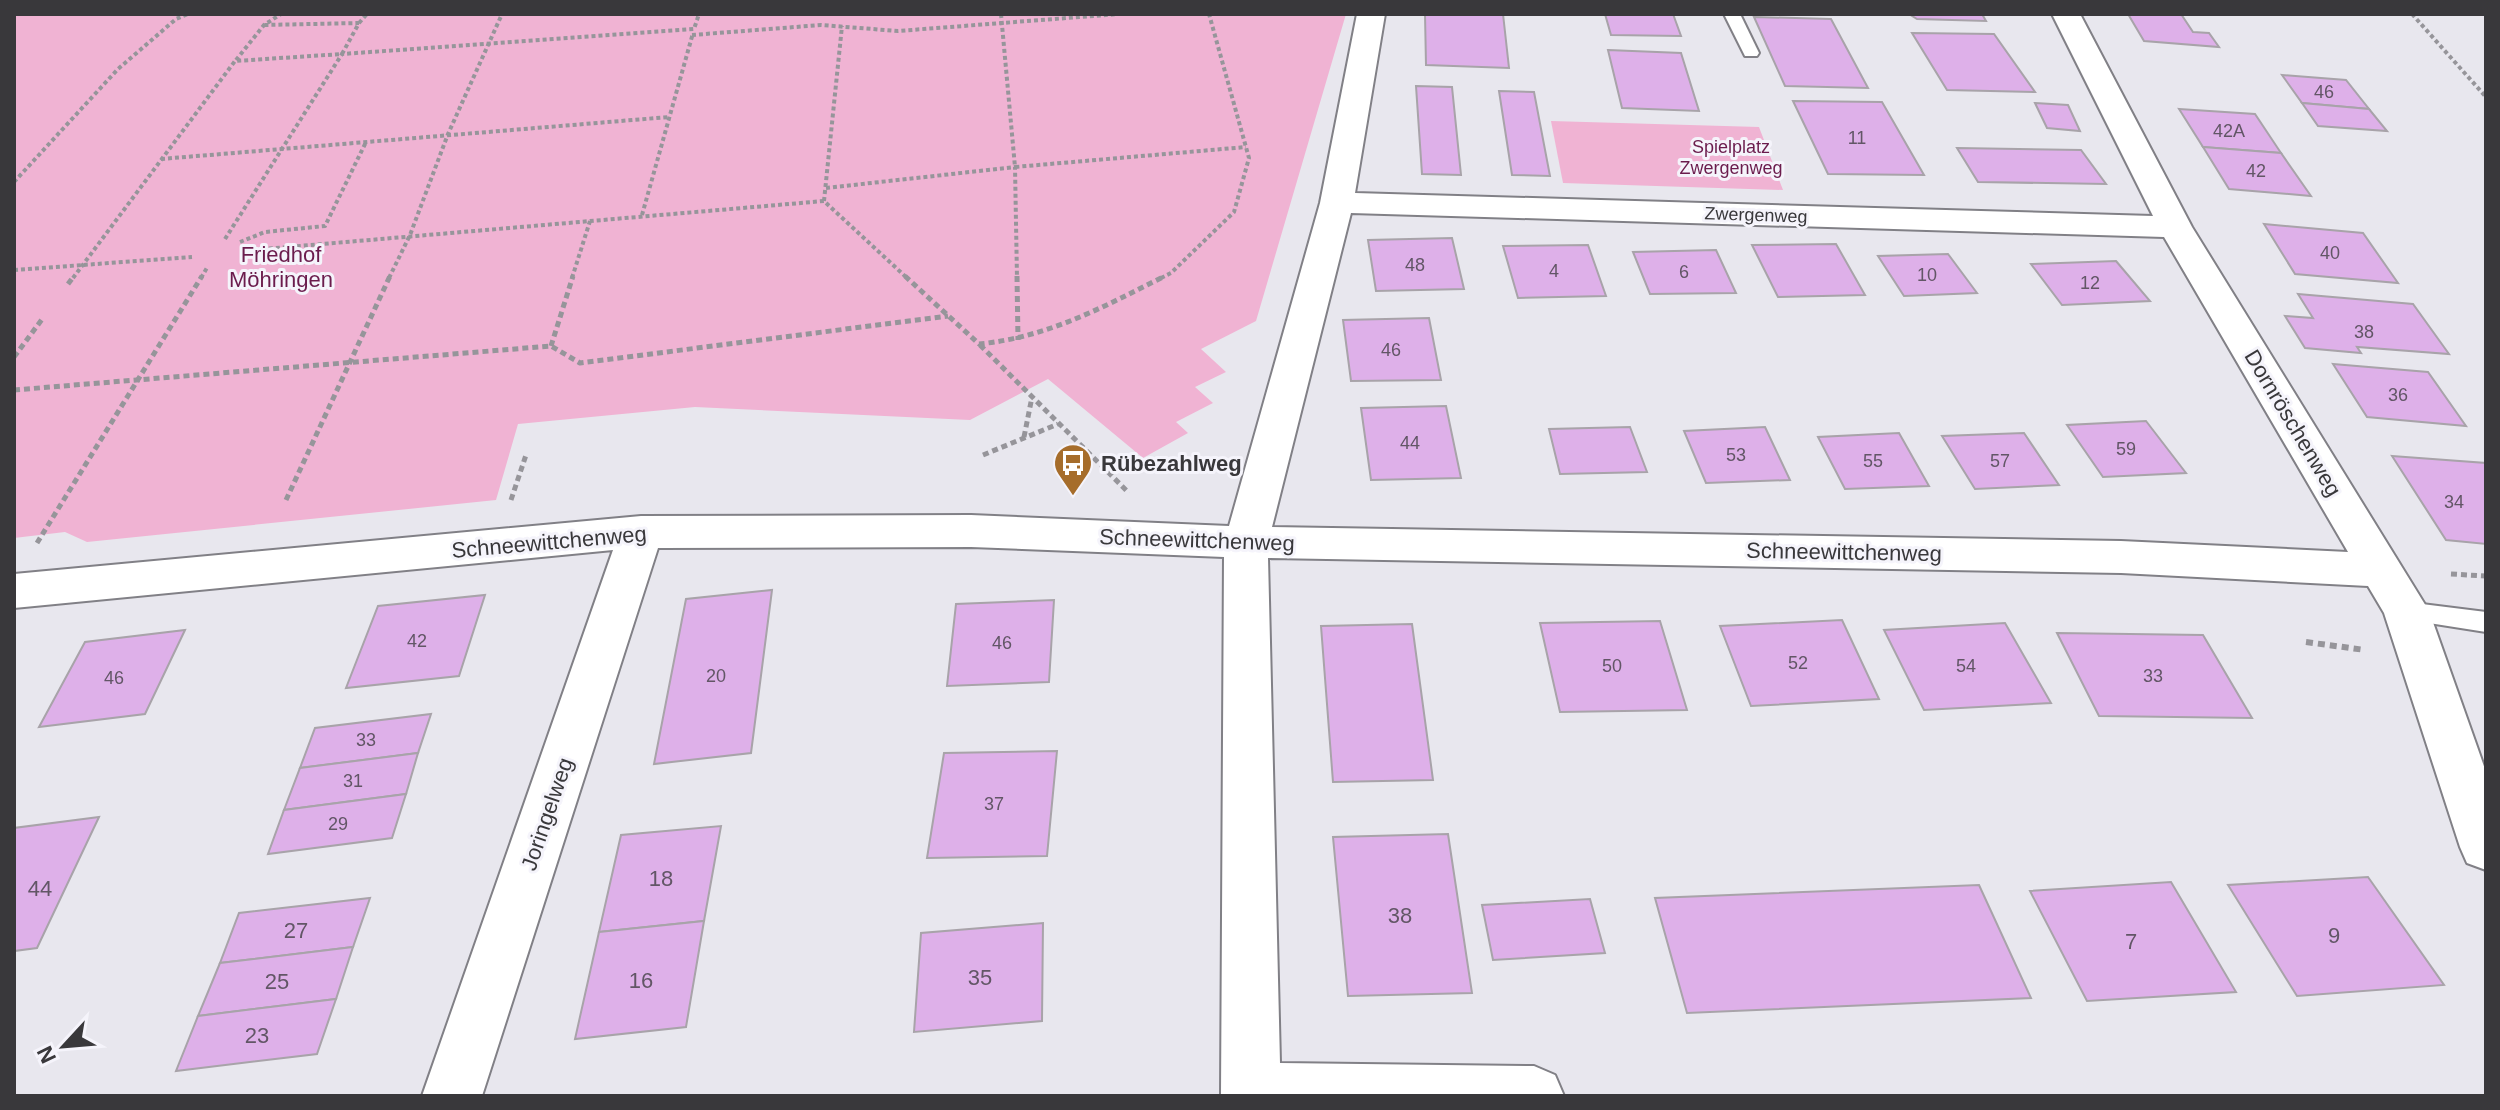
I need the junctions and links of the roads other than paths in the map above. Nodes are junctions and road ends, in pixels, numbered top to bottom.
1 (1371, 14) edge
2 (1732, 14) edge
3 (2066, 14) edge
4 (1751, 53) dead end
5 (1337, 203) junction
6 (2175, 227) junction
7 (641, 532) junction
8 (1246, 542) junction
9 (2382, 570) junction
10 (14, 591) edge
11 (2406, 611) junction
12 (2486, 622) edge
13 (2486, 847) edge
14 (1251, 1094) edge
15 (452, 1096) edge
16 (1534, 1096) edge

1 - 5 street
2 - 4 lane
3 - 6 street, Dornröschenweg
5 - 6 street, Zwergenweg
5 - 8 street
6 - 9 street, Dornröschenweg
7 - 8 street, Schneewittchenweg
7 - 10 street, Schneewittchenweg
7 - 15 street, Joringelweg
8 - 9 street, Schneewittchenweg
8 - 14 street
9 - 11 street, Dornröschenweg
11 - 12 lane
11 - 13 street, Dornröschenweg
14 - 16 street

